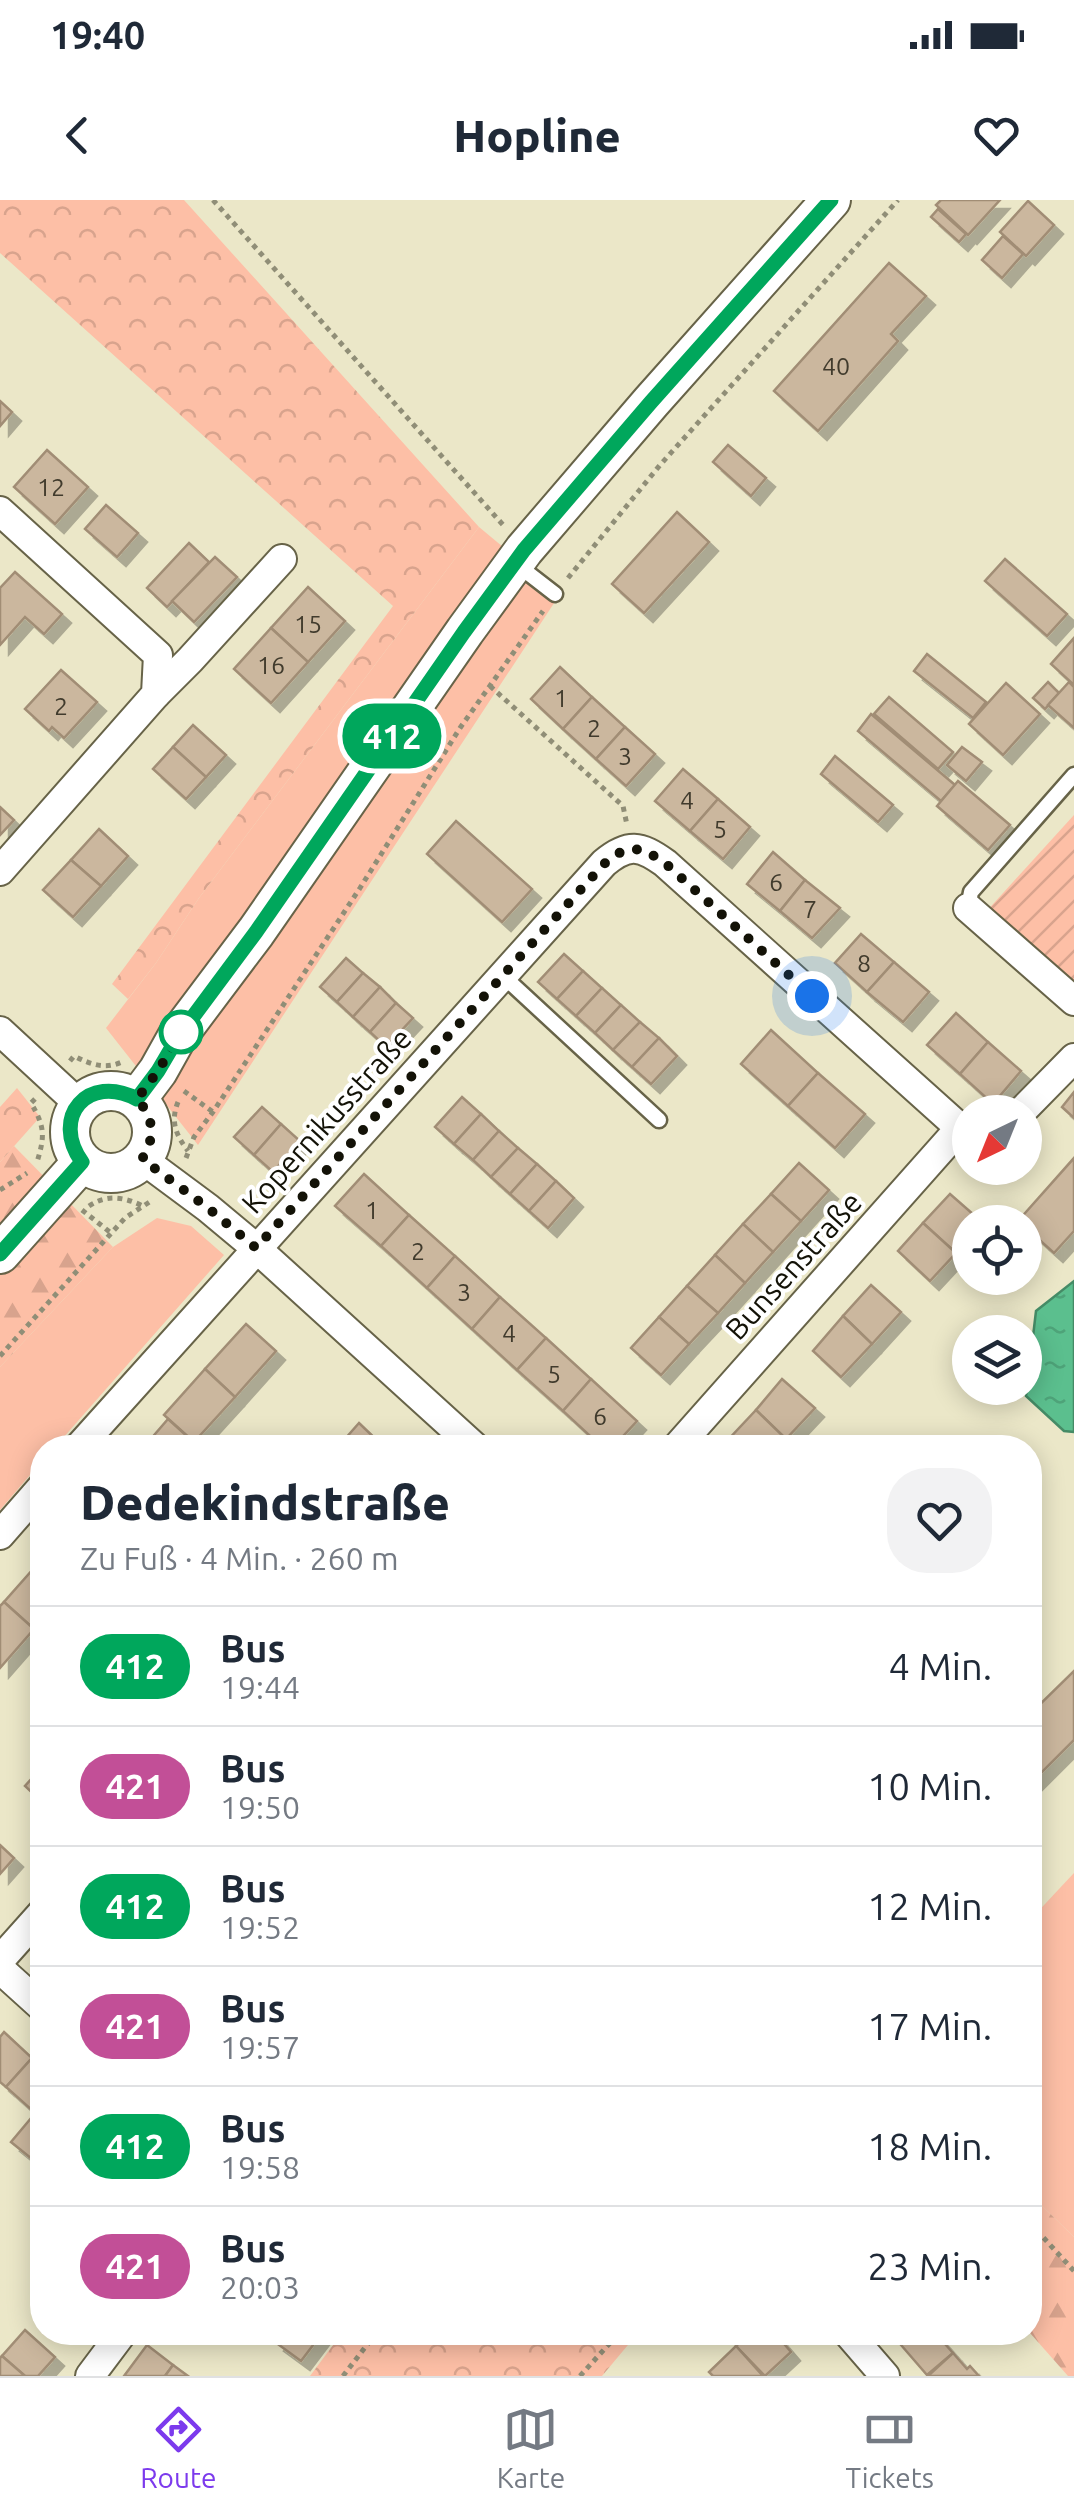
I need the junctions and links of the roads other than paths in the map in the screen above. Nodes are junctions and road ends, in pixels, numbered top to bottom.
1 (831, 200) edge
2 (0, 512) edge
3 (519, 556) junction
4 (282, 559) dead end
5 (555, 594) road end
6 (156, 694) junction
7 (1074, 775) edge
8 (632, 848) joint
9 (0, 870) edge
10 (968, 908) joint
11 (502, 975) junction
12 (1074, 1001) edge
13 (0, 1031) edge
14 (1074, 1058) edge
15 (1038, 1095) edge
16 (137, 1099) junction
17 (79, 1104) junction
18 (659, 1120) dead end
19 (952, 1120) edge
20 (952, 1146) edge
21 (82, 1162) junction
22 (156, 1170) junction
23 (256, 1248) junction
24 (0, 1254) edge
25 (90, 1435) edge
26 (458, 1435) edge
27 (688, 1435) edge
28 (30, 1501) edge
29 (0, 1535) edge
30 (30, 1926) edge
31 (0, 1960) edge
32 (0, 1969) edge
33 (30, 1996) edge
34 (113, 2345) edge
35 (856, 2345) edge
36 (875, 2372) edge
37 (90, 2376) edge

1 - 3 main road
2 - 6 street
3 - 5 lane
3 - 16 main road
4 - 6 street
6 - 9 street
7 - 10 lane
8 - 11 street, Kopernikusstraße
8 - 19 street, Bunsenstraße
10 - 12 street
11 - 18 lane
11 - 23 street, Kopernikusstraße
13 - 17 street
14 - 15 street
16 - 17 main road
16 - 22 main road
17 - 21 main road
20 - 27 street, Bunsenstraße
21 - 22 main road
21 - 24 main road
22 - 23 street
23 - 25 street, Kopernikusstraße
23 - 26 street
28 - 29 street
30 - 31 street
32 - 33 street
34 - 37 street
35 - 36 street

